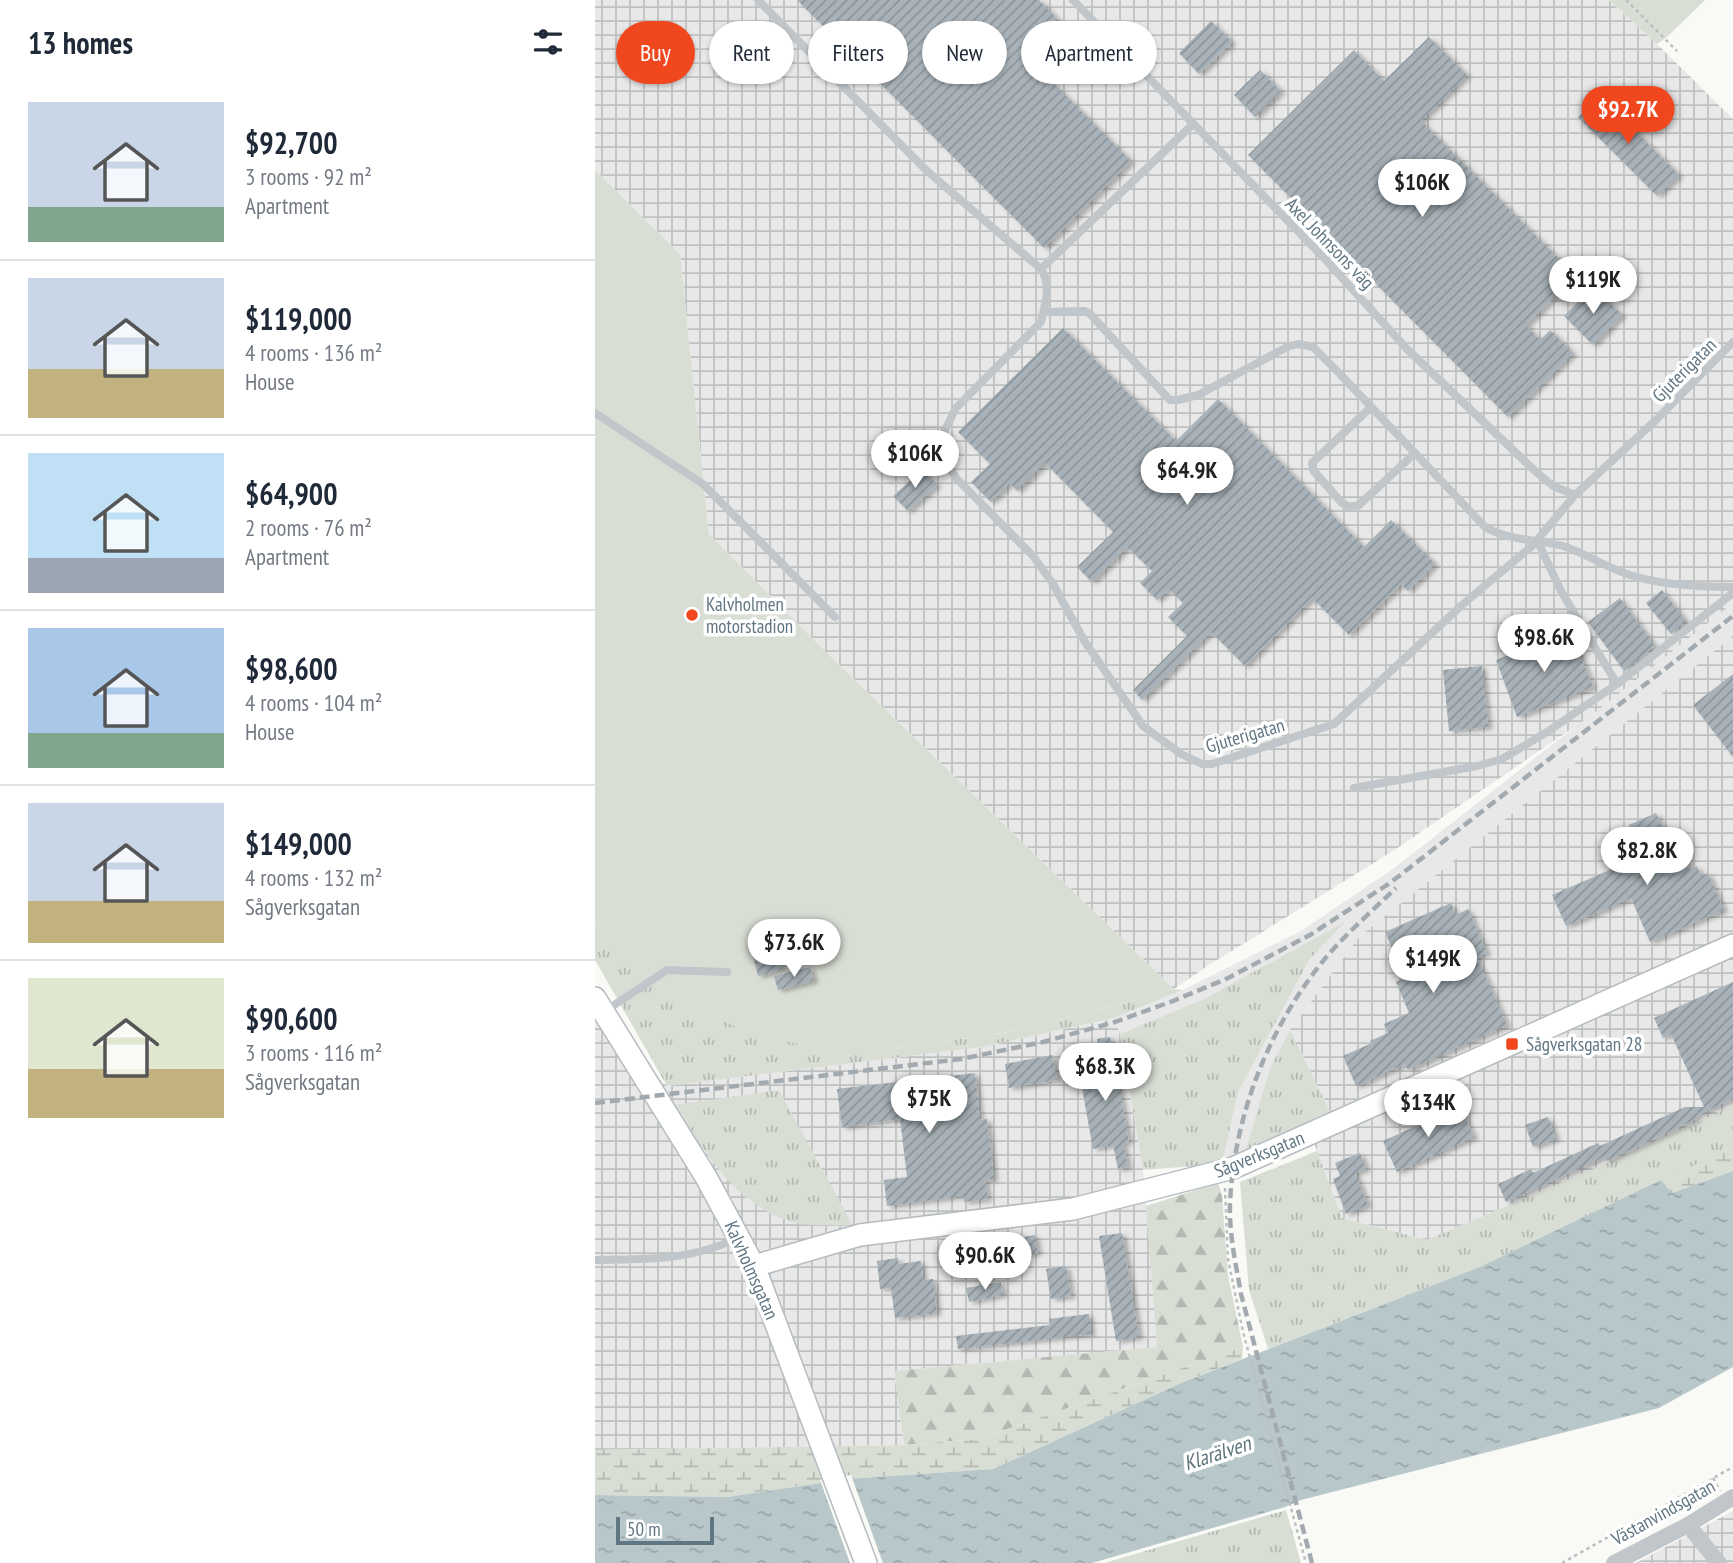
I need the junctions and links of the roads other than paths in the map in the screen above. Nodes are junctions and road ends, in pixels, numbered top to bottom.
1 (758, 0) edge
2 (1073, 0) edge
3 (1192, 125) junction
4 (1041, 269) junction
5 (1044, 312) junction
6 (1733, 342) edge
7 (1371, 407) junction
8 (595, 413) edge
9 (1415, 453) junction
10 (1575, 495) junction
11 (1537, 540) junction
12 (1733, 587) edge
13 (1733, 593) edge
14 (835, 617) dead end
15 (1617, 684) junction
16 (1354, 788) dead end
17 (1733, 945) edge
18 (727, 972) dead end
19 (600, 1004) edge
20 (740, 1237) junction
21 (595, 1260) edge
22 (754, 1266) junction
23 (1733, 1497) edge
24 (1688, 1525) junction
25 (866, 1563) edge
26 (1614, 1563) edge
27 (1719, 1563) edge

1 - 4 lane
2 - 3 lane, Axel Johnsons väg
3 - 4 lane
3 - 10 lane, Axel Johnsons väg
4 - 5 lane
5 - 7 lane
5 - 11 lane, Gjuterigatan
6 - 10 lane, Gjuterigatan
7 - 9 lane
7 - 9 lane
8 - 14 lane
9 - 11 lane
10 - 11 lane, Gjuterigatan
11 - 12 lane
11 - 15 lane
13 - 15 lane
15 - 16 lane
17 - 22 street, Sågverksgatan
18 - 19 lane
19 - 20 street, Kalvholmsgatan
20 - 21 lane
20 - 22 street, Kalvholmsgatan
22 - 25 street, Kalvholmsgatan
23 - 24 street, Västanvindsgatan
24 - 26 street, Västanvindsgatan
24 - 27 street

